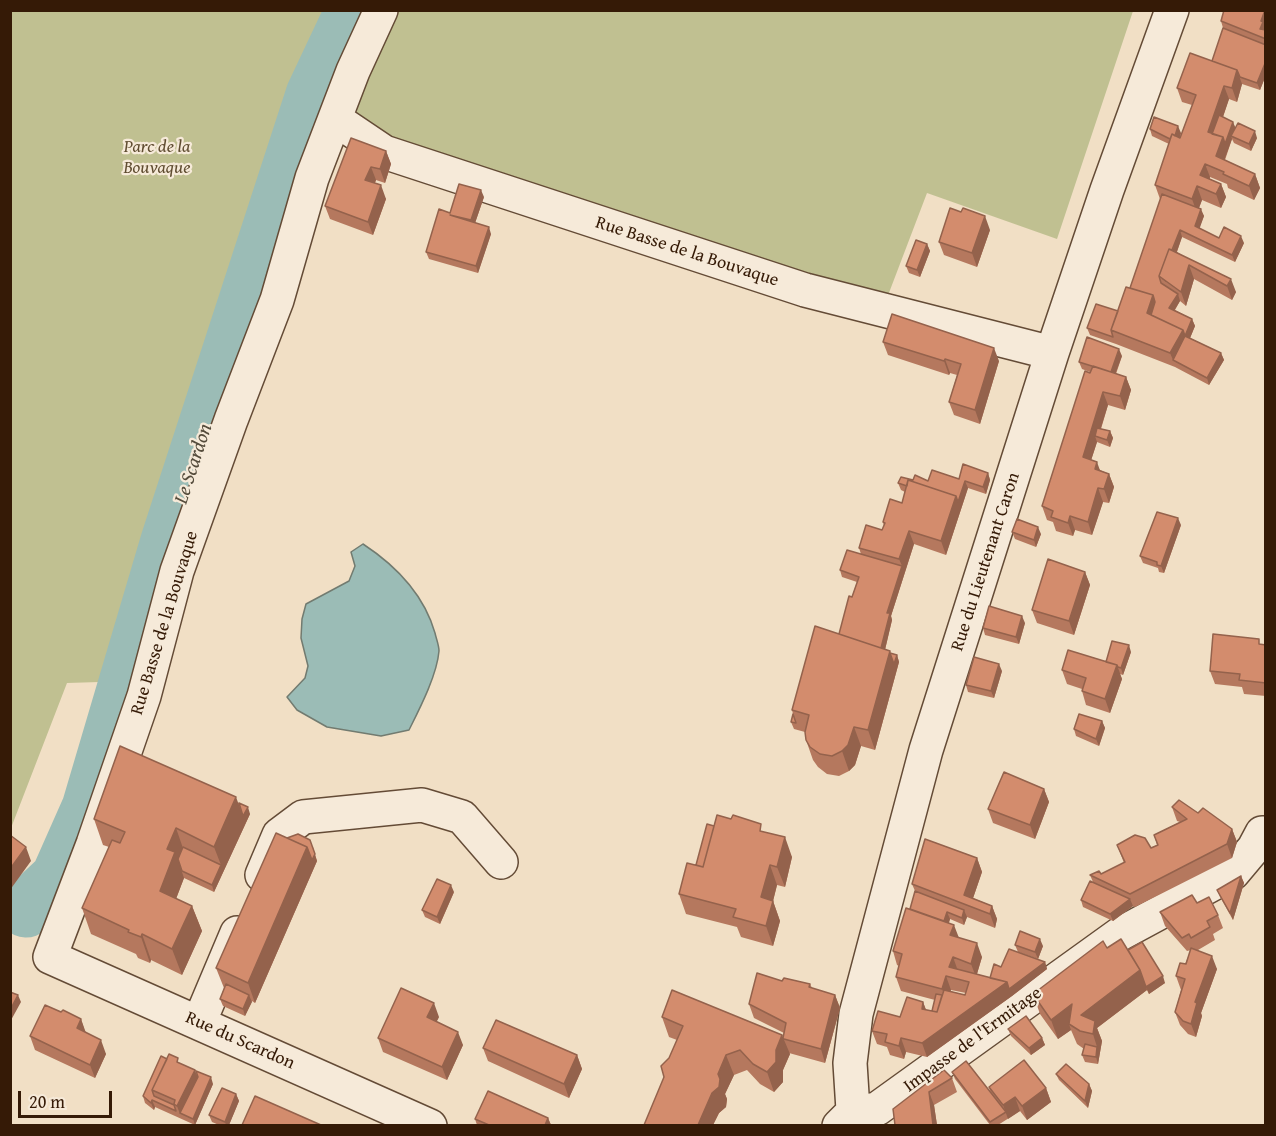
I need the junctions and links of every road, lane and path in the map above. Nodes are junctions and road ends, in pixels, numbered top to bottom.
1 (381, 10) edge
2 (1172, 10) edge
3 (335, 119) junction
4 (1052, 353) junction
5 (1262, 833) dead end
6 (501, 862) dead end
7 (50, 957) joint
8 (199, 1023) junction
9 (848, 1121) edge
10 (430, 1125) edge

1 - 3 street, Rue Basse de la Bouvaque
2 - 4 street, Rue du Lieutenant Caron
3 - 4 street, Rue Basse de la Bouvaque
3 - 7 street, Rue Basse de la Bouvaque
4 - 9 street, Rue du Lieutenant Caron
5 - 9 street, Impasse de l'Ermitage
6 - 8 street
7 - 8 street, Rue du Scardon
8 - 10 street, Rue du Scardon

